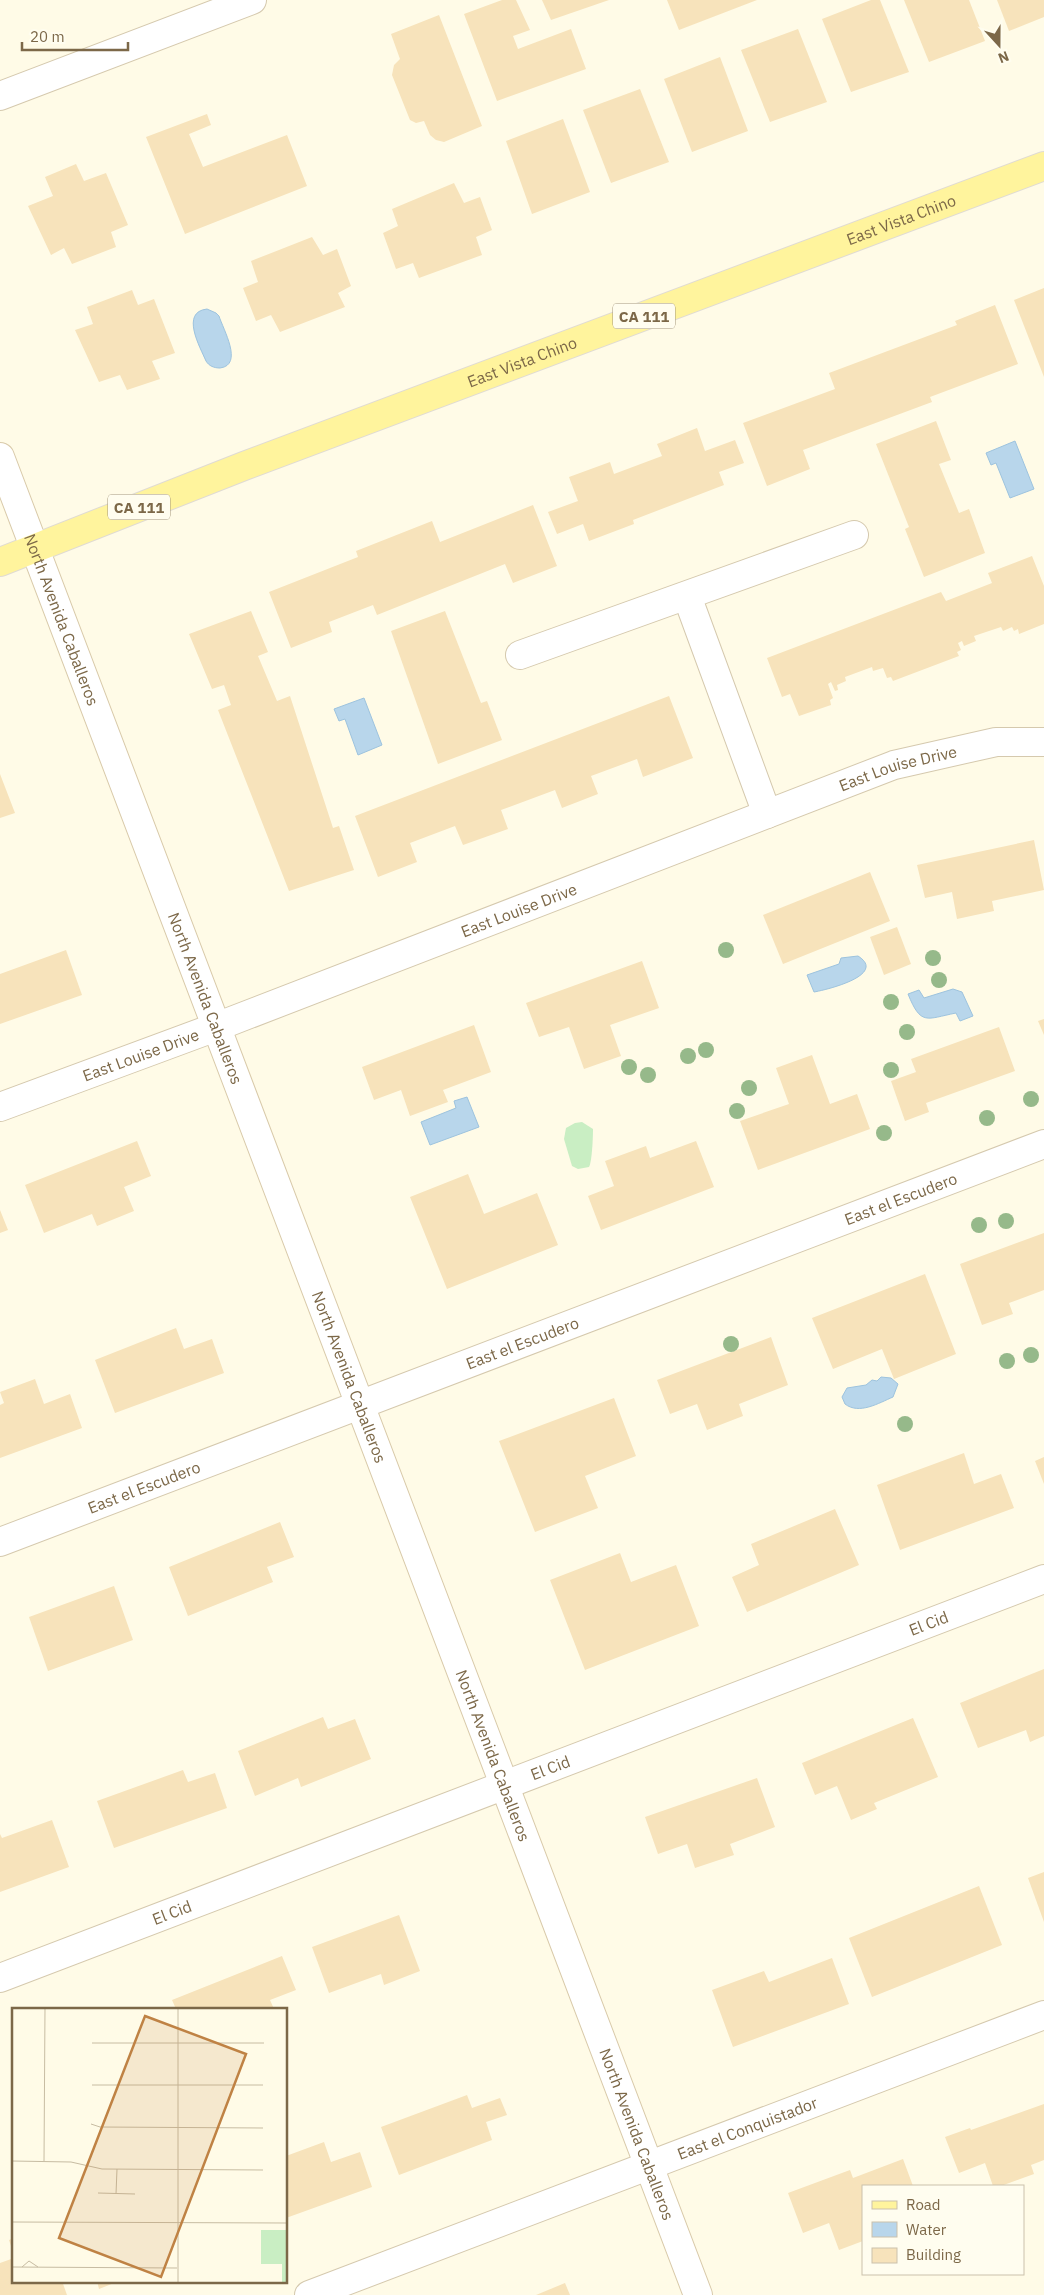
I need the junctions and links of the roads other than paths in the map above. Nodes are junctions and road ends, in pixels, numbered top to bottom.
1 (252, 0) edge
2 (0, 96) edge
3 (1044, 166) edge
4 (0, 458) edge
5 (854, 535) dead end
6 (35, 549) junction
7 (0, 562) edge
8 (687, 596) junction
9 (520, 655) dead end
10 (1044, 742) edge
11 (767, 814) junction
12 (216, 1027) junction
13 (0, 1107) edge
14 (1044, 1144) edge
15 (360, 1405) junction
16 (0, 1542) edge
17 (1044, 1579) edge
18 (505, 1785) junction
19 (0, 1978) edge
20 (1044, 2014) edge
21 (649, 2165) junction
22 (309, 2295) edge
23 (698, 2295) edge

1 - 2 street
3 - 6 main road, East Vista Chino / CA 111
4 - 6 street, North Avenida Caballeros
5 - 8 street
6 - 7 main road, East Vista Chino / CA 111
6 - 12 street, North Avenida Caballeros
8 - 9 street
8 - 11 street
10 - 11 street, East Louise Drive
11 - 12 street, East Louise Drive
12 - 13 street, East Louise Drive
12 - 15 street, North Avenida Caballeros
14 - 15 street, East el Escudero
15 - 16 street, East el Escudero
15 - 18 street, North Avenida Caballeros
17 - 18 street, El Cid
18 - 19 street, El Cid
18 - 21 street, North Avenida Caballeros
20 - 21 street, East el Conquistador
21 - 22 street, East el Conquistador
21 - 23 street, North Avenida Caballeros

